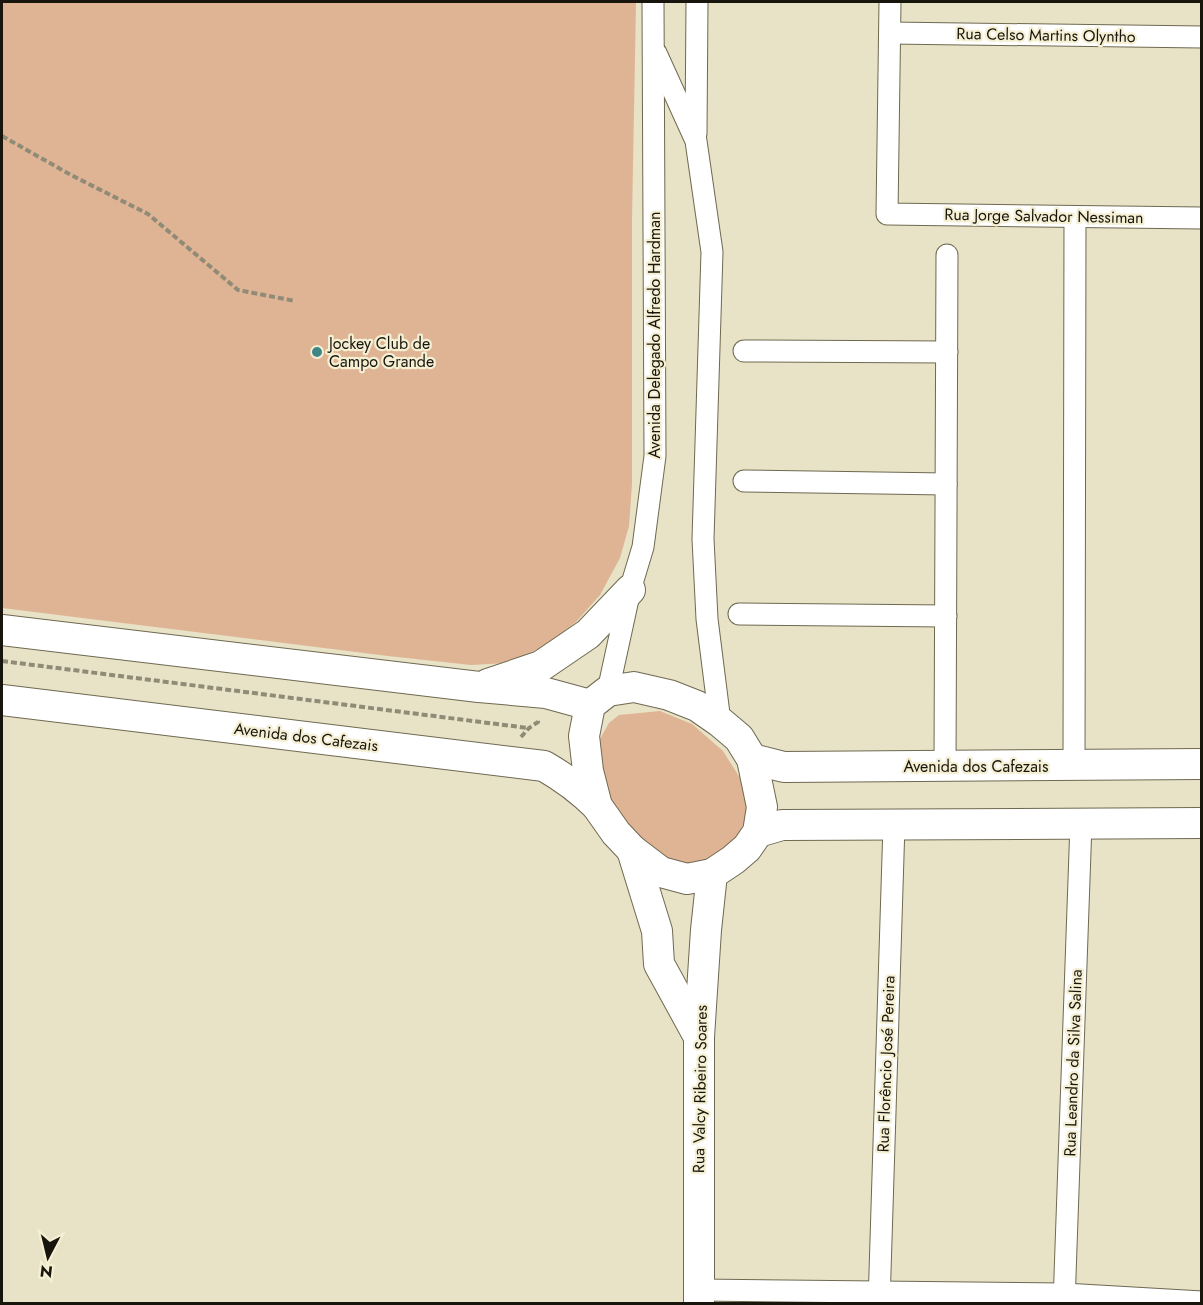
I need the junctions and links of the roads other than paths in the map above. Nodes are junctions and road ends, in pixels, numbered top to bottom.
1 (652, 2) edge
2 (697, 2) edge
3 (890, 2) edge
4 (890, 33) junction
5 (1202, 37) edge
6 (652, 46) junction
7 (696, 141) junction
8 (1076, 217) junction
9 (1202, 218) edge
10 (947, 255) dead end
11 (744, 351) dead end
12 (947, 352) junction
13 (744, 481) dead end
14 (946, 484) junction
15 (630, 590) junction
16 (739, 614) dead end
17 (946, 616) junction
18 (2, 630) edge
19 (479, 687) junction
20 (599, 698) junction
21 (2, 700) edge
22 (720, 722) junction
23 (752, 759) junction
24 (1202, 764) edge
25 (1074, 765) junction
26 (945, 766) junction
27 (597, 806) junction
28 (1202, 823) edge
29 (894, 824) junction
30 (1081, 824) junction
31 (758, 832) junction
32 (632, 850) junction
33 (712, 874) junction
34 (699, 1037) junction
35 (699, 1297) edge
36 (879, 1298) edge
37 (1064, 1299) edge
38 (1202, 1302) edge

1 - 6 street, Avenida Delegado Alfredo Hardman
2 - 7 street, Avenida Delegado Alfredo Hardman
3 - 4 street
4 - 5 street, Rua Celso Martins Olyntho
4 - 8 street, Rua Jorge Salvador Nessiman
6 - 7 street, Avenida Delegado Alfredo Hardman
6 - 15 street, Avenida Delegado Alfredo Hardman
7 - 22 street, Avenida Delegado Alfredo Hardman
8 - 9 street, Rua Jorge Salvador Nessiman
8 - 25 street
10 - 12 street
11 - 12 street
12 - 14 street
13 - 14 street
14 - 17 street
15 - 19 main road
15 - 20 street, Avenida Delegado Alfredo Hardman
16 - 17 street
17 - 26 street
18 - 19 main road
19 - 20 main road
20 - 22 main road
20 - 27 main road
21 - 27 main road, Avenida dos Cafezais
22 - 23 main road
23 - 26 main road, Avenida dos Cafezais
23 - 31 main road
24 - 25 main road, Avenida dos Cafezais
25 - 26 main road, Avenida dos Cafezais
27 - 32 main road
28 - 30 main road
29 - 30 main road
29 - 31 main road
29 - 36 street, Rua Florêncio José Pereira
30 - 37 street, Rua Leandro da Silva Salina
31 - 33 main road
32 - 33 main road
32 - 34 main road
33 - 34 main road, Rua Valcy Ribeiro Soares
34 - 35 main road, Rua Valcy Ribeiro Soares
35 - 36 street
36 - 37 street
37 - 38 street

